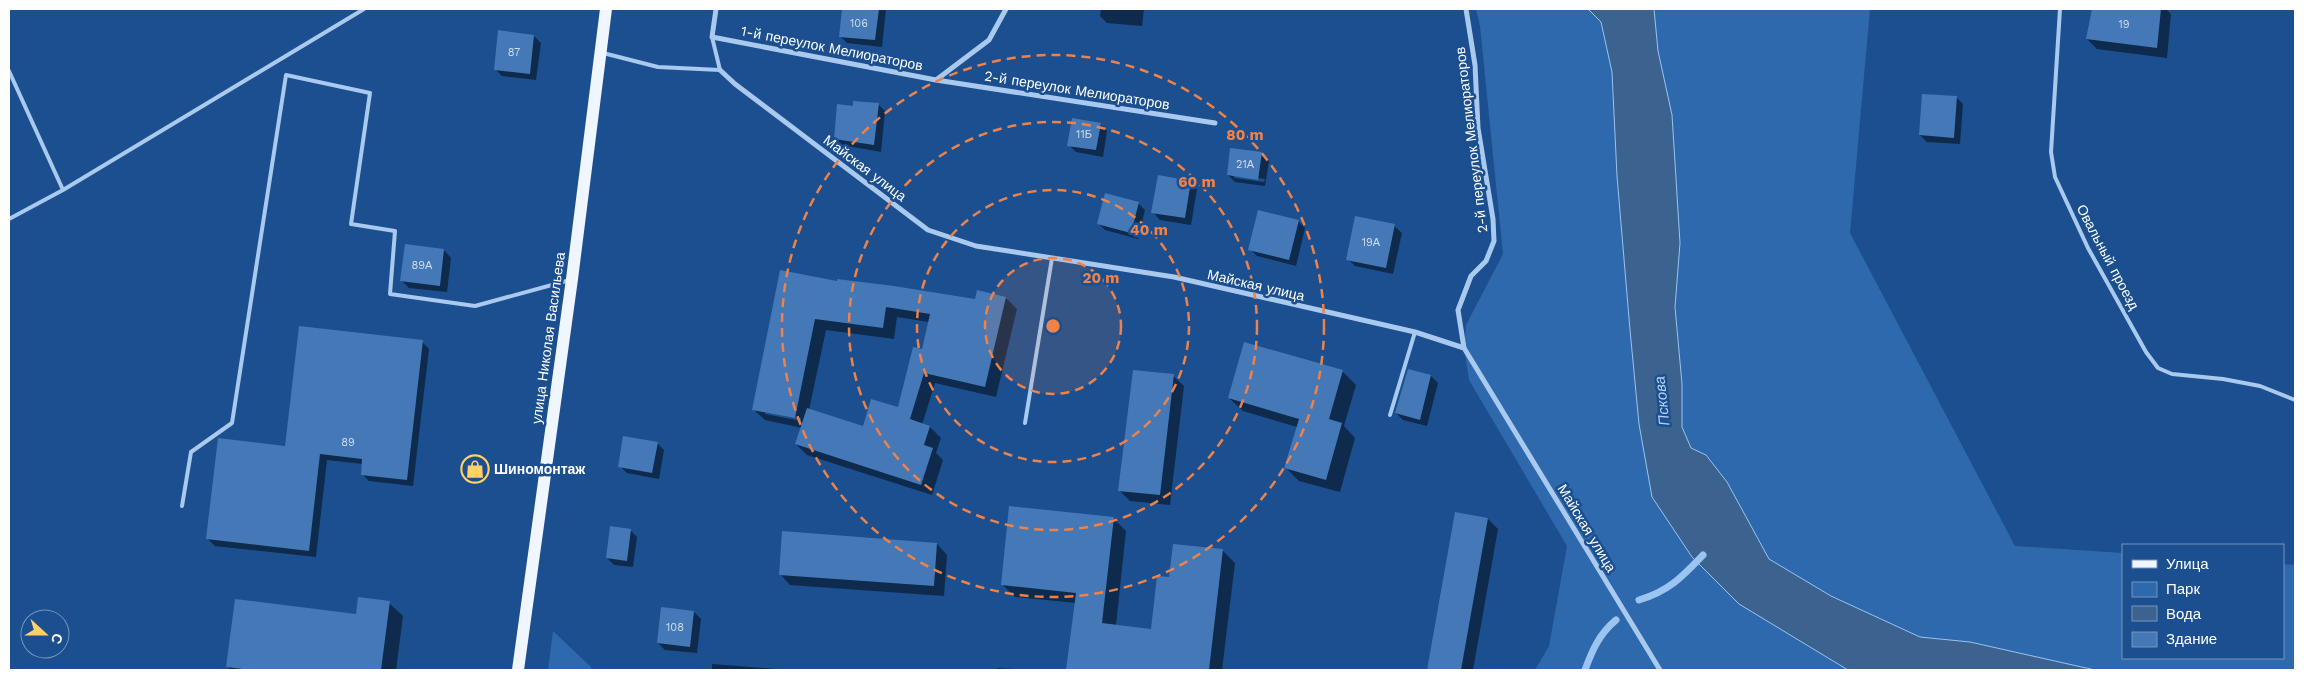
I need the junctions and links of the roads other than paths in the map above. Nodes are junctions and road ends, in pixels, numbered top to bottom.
1 (364, 9) edge
2 (606, 9) edge
3 (716, 9) edge
4 (1006, 9) edge
5 (1466, 9) edge
6 (2060, 9) edge
7 (712, 37) junction
8 (600, 52) junction
9 (720, 70) junction
10 (9, 72) edge
11 (936, 80) junction
12 (1215, 123) dead end
13 (63, 190) junction
14 (9, 219) edge
15 (1052, 258) junction
16 (572, 279) junction
17 (1415, 332) junction
18 (1464, 348) junction
19 (2295, 400) edge
20 (1390, 415) dead end
21 (1024, 423) dead end
22 (182, 506) dead end
23 (518, 670) edge
24 (1660, 670) edge

1 - 13 lane
2 - 8 main road, улица Николая Васильева
3 - 7 street
4 - 11 street, 1-й переулок Мелиораторов
5 - 18 street, 2-й переулок Мелиораторов
6 - 19 lane, Овальный проезд
7 - 9 lane
7 - 11 street, 1-й переулок Мелиораторов
8 - 9 lane
8 - 16 main road, улица Николая Васильева
9 - 15 street, Майская улица
10 - 13 lane
11 - 12 street, 2-й переулок Мелиораторов
13 - 14 lane
15 - 17 street, Майская улица
15 - 21 lane
16 - 22 lane
16 - 23 main road, улица Николая Васильева
17 - 18 street, Майская улица
17 - 20 lane
18 - 24 street, Майская улица

